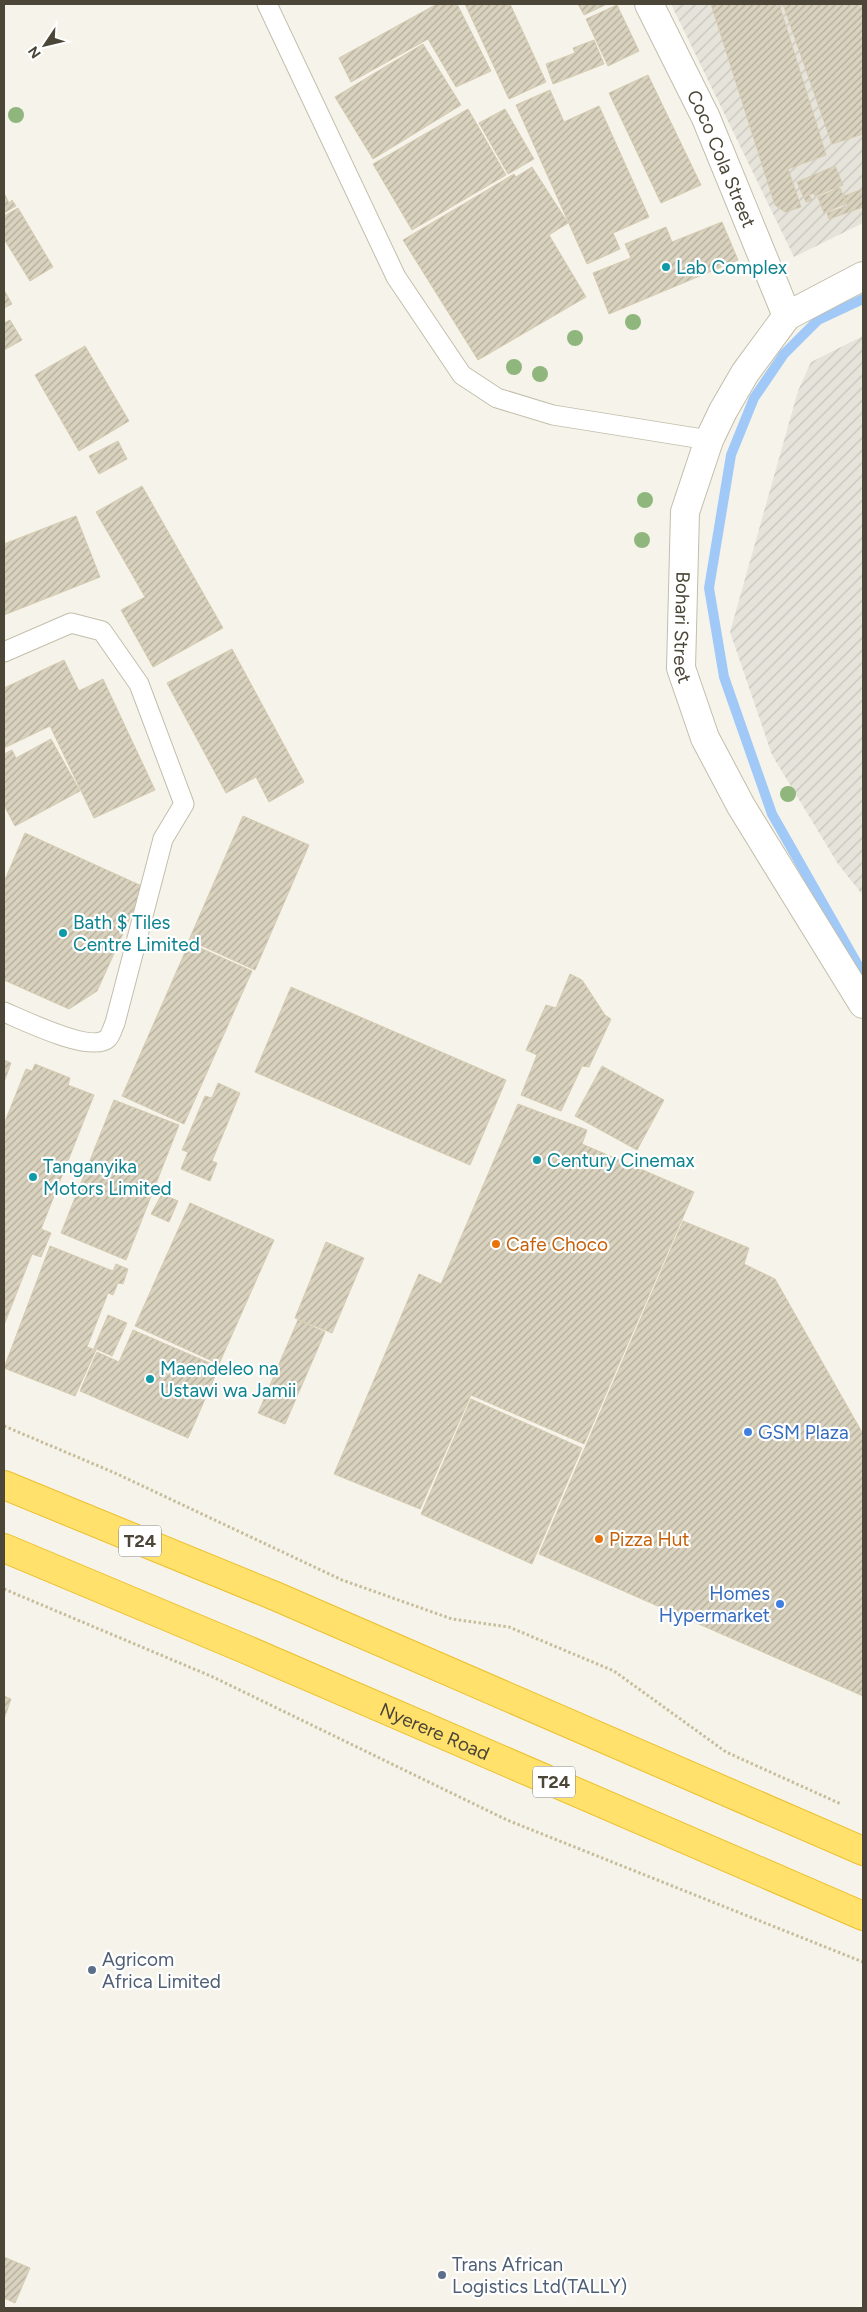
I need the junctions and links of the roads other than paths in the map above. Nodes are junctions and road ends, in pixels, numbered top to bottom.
1 (267, 4) edge
2 (650, 4) edge
3 (863, 276) edge
4 (787, 316) junction
5 (709, 440) junction
6 (4, 652) edge
7 (863, 1004) edge
8 (4, 1012) edge
9 (4, 1485) edge
10 (4, 1548) edge
11 (863, 1851) edge
12 (863, 1916) edge

1 - 5 lane
2 - 4 street, Coco Cola Street
3 - 4 street, Bohari Street
4 - 5 street, Bohari Street
5 - 7 street, Bohari Street
6 - 8 lane
9 - 11 highway, T24
10 - 12 highway, Nyerere Road / T24

